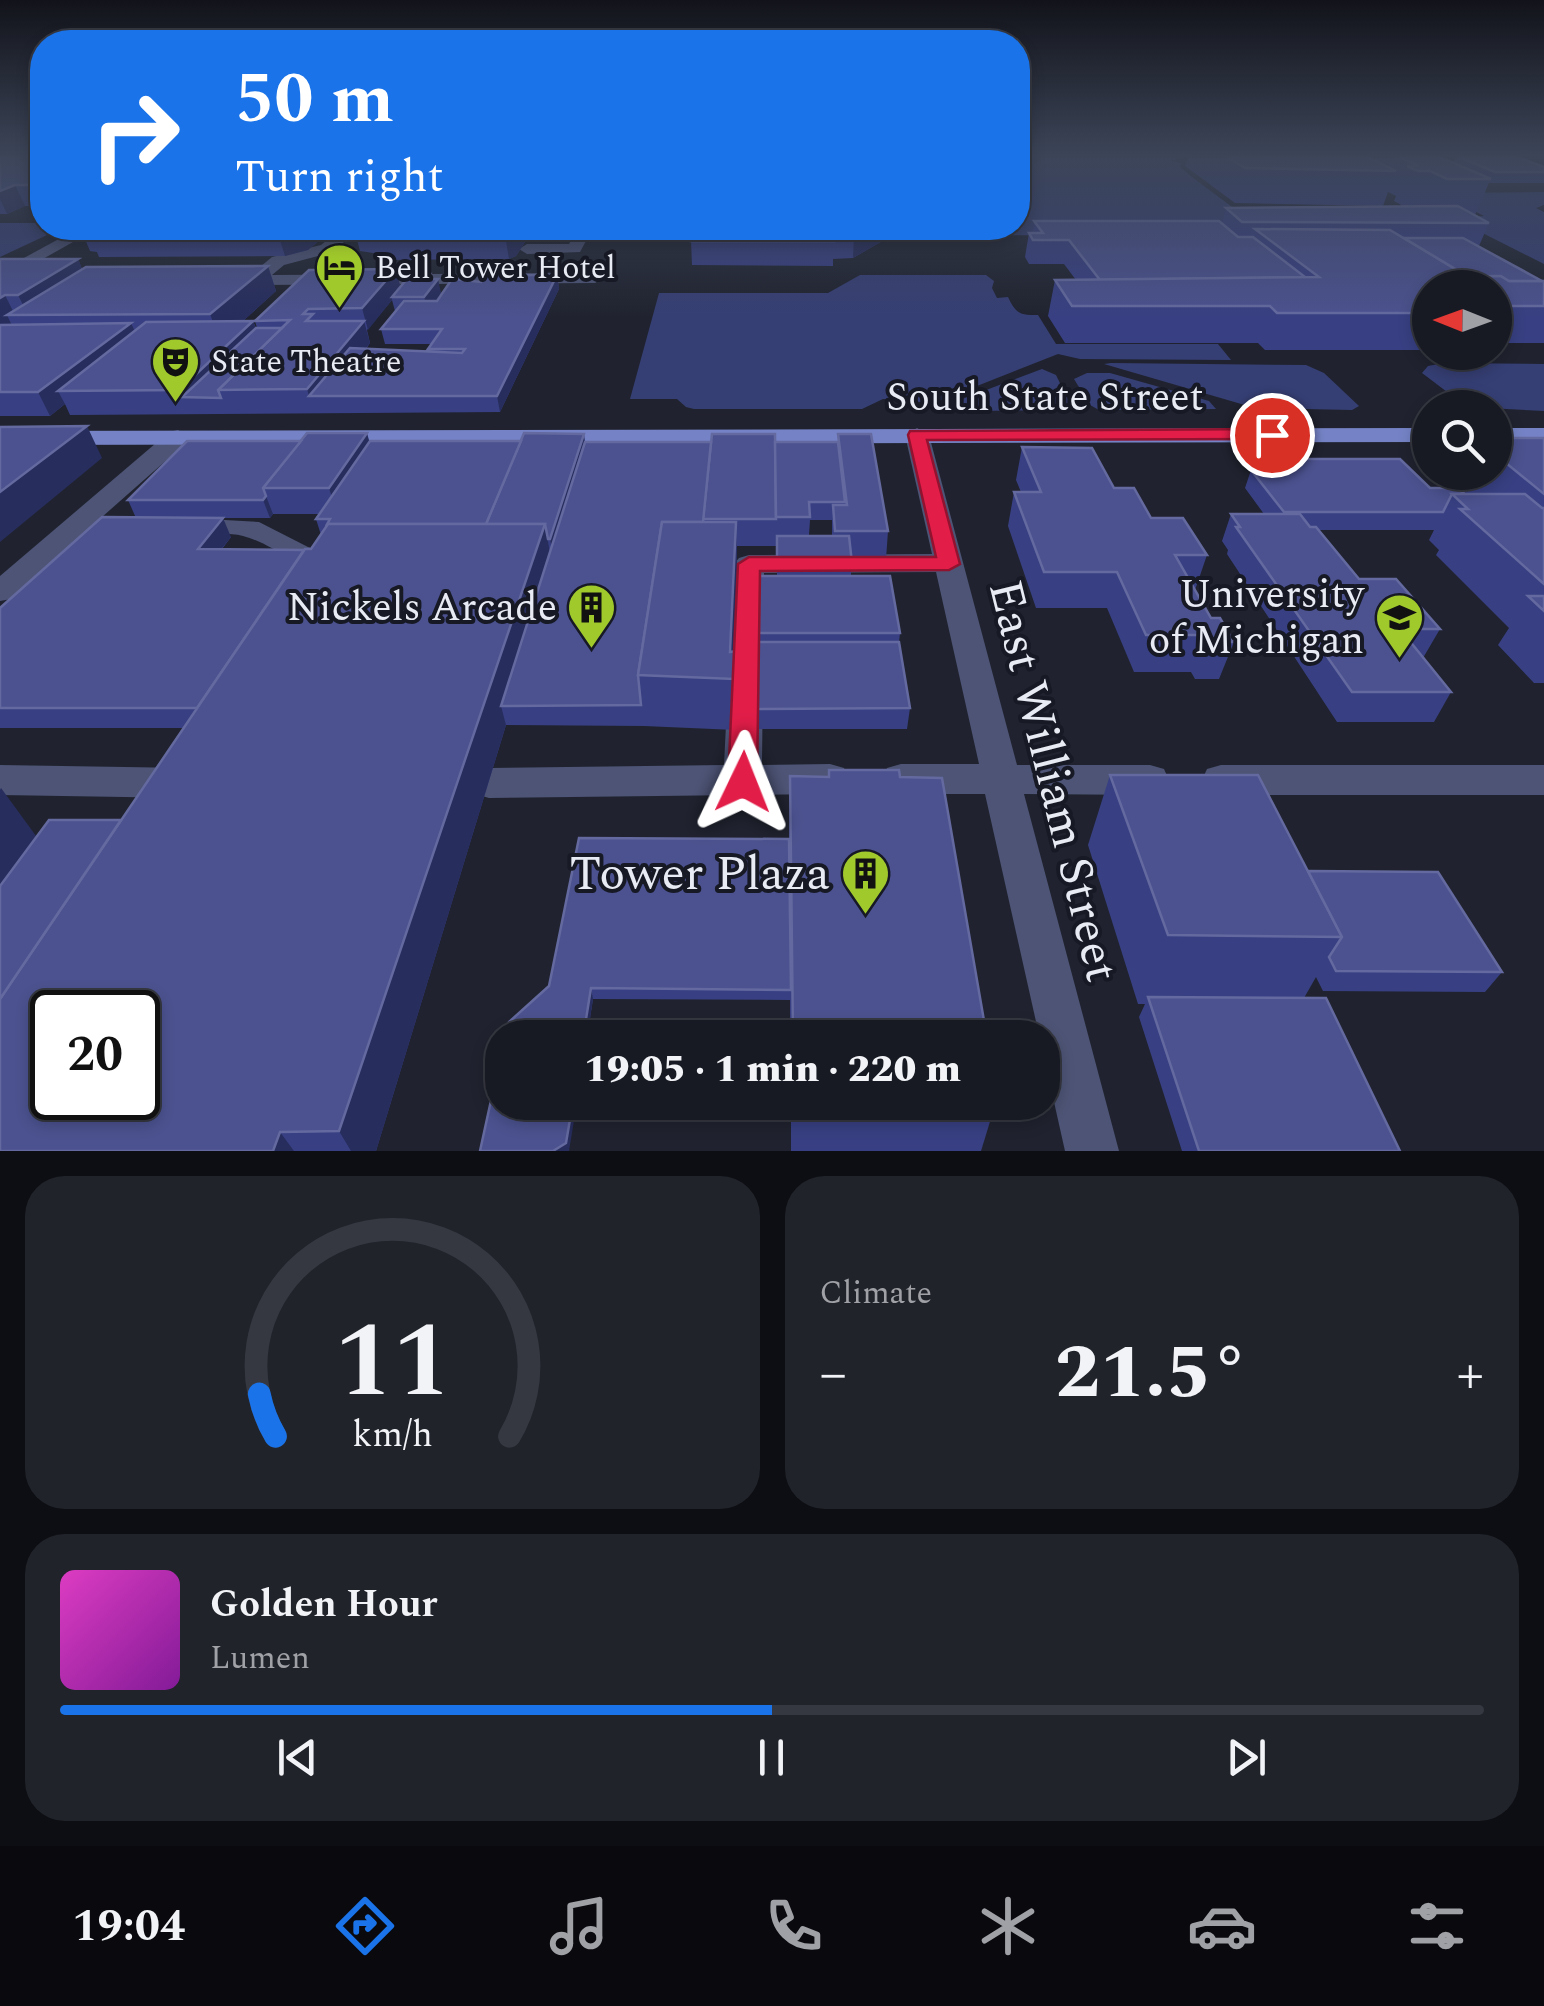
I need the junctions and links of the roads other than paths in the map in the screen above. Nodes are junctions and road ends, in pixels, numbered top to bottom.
1 (69, 240) edge
2 (337, 240) edge
3 (533, 240) edge
4 (579, 240) edge
5 (266, 270) edge
6 (595, 278) dead end
7 (0, 279) edge
8 (208, 280) edge
9 (30, 281) edge
10 (1412, 434) edge
11 (1512, 434) edge
12 (1544, 434) edge
13 (917, 435) junction
14 (178, 437) junction
15 (0, 438) edge
16 (76, 525) junction
17 (712, 558) edge
18 (358, 563) edge
19 (749, 564) junction
20 (949, 564) junction
21 (0, 592) edge
22 (0, 780) edge
23 (1002, 780) junction
24 (1544, 780) edge
25 (743, 782) junction
26 (209, 783) edge
27 (489, 783) dead end
28 (1092, 1151) edge

1 - 7 street
2 - 5 street
3 - 4 street
6 - 8 street
7 - 9 street
10 - 13 main road, South State Street
11 - 12 main road
13 - 14 main road, South State Street
13 - 20 street, East William Street
14 - 15 main road, South State Street
14 - 16 street
16 - 18 street
16 - 21 street
17 - 19 street
19 - 20 street
19 - 25 street
20 - 23 street, East William Street
22 - 26 street
23 - 24 street
23 - 25 street
23 - 28 street, East William Street
25 - 27 street

